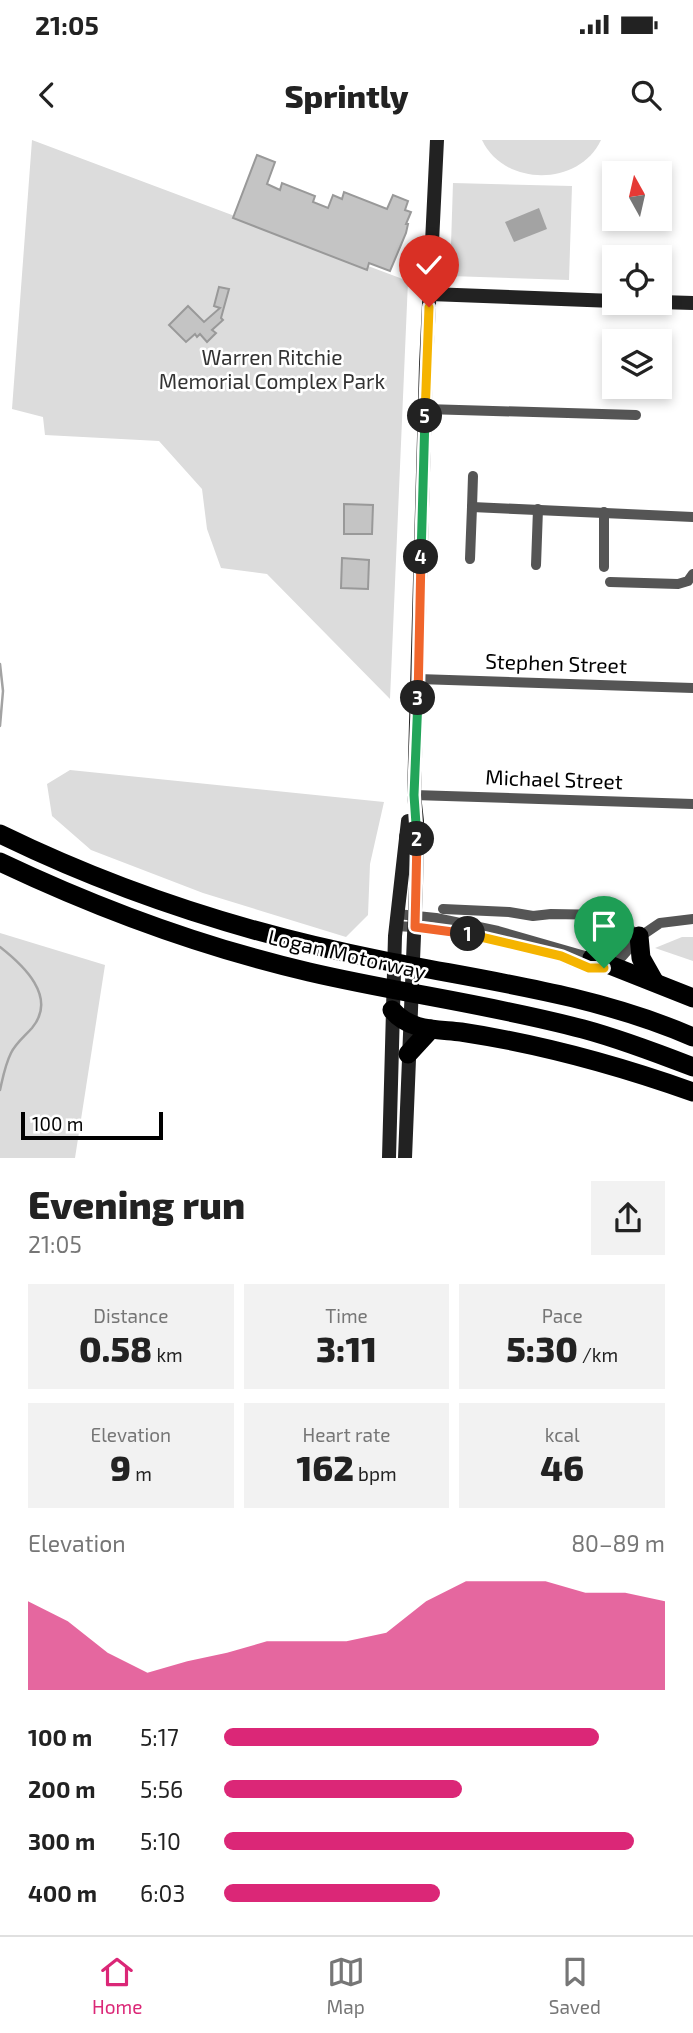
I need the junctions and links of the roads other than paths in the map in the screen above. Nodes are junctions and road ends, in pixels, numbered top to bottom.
1 (437, 140) edge
2 (430, 295) junction
3 (602, 301) edge
4 (672, 302) edge
5 (693, 303) edge
6 (425, 409) junction
7 (636, 415) dead end
8 (473, 476) dead end
9 (472, 507) junction
10 (538, 509) junction
11 (604, 512) junction
12 (693, 517) edge
13 (470, 559) dead end
14 (536, 565) dead end
15 (604, 567) dead end
16 (693, 574) edge
17 (610, 582) dead end
18 (418, 679) junction
19 (693, 688) edge
20 (414, 795) junction
21 (693, 804) edge
22 (0, 834) edge
23 (0, 862) edge
24 (443, 909) dead end
25 (693, 919) edge
26 (396, 920) junction
27 (415, 922) junction
28 (635, 939) junction
29 (592, 958) junction
30 (612, 965) junction
31 (654, 981) junction
32 (693, 998) edge
33 (392, 1010) junction
34 (409, 1025) junction
35 (431, 1029) junction
36 (693, 1037) edge
37 (408, 1054) junction
38 (693, 1067) edge
39 (693, 1092) edge
40 (389, 1158) edge
41 (405, 1158) edge

1 - 2 main road
2 - 3 main road
2 - 6 main road
4 - 5 main road
6 - 7 street
6 - 18 main road
8 - 9 street
9 - 10 street
9 - 13 street
10 - 11 street
10 - 14 street
11 - 12 street
11 - 15 street
16 - 17 street
18 - 19 street, Stephen Street
18 - 20 main road
20 - 21 street, Michael Street
20 - 26 main road
20 - 27 main road
22 - 36 highway, Logan Motorway
23 - 38 highway, Logan Motorway
24 - 28 street
25 - 28 street
26 - 27 street
26 - 33 main road
27 - 29 street
27 - 30 street
27 - 34 main road
28 - 29 street
28 - 30 street
28 - 31 highway
29 - 30 highway
30 - 31 highway
31 - 32 highway
33 - 34 highway
33 - 40 main road
34 - 35 highway
34 - 37 main road
35 - 37 highway
35 - 39 highway
37 - 41 main road

